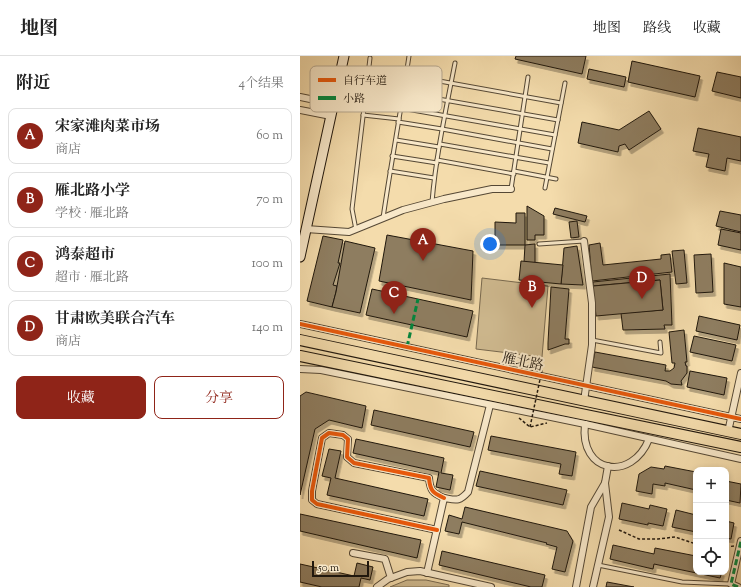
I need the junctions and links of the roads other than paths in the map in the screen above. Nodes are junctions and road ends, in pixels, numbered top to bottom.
1 (344, 56) edge
2 (409, 56) edge
3 (370, 58) dead end
4 (456, 63) dead end
5 (342, 66) edge
6 (369, 66) edge
7 (407, 66) edge
8 (528, 77) dead end
9 (442, 82) edge
10 (565, 83) dead end
11 (451, 84) junction
12 (525, 97) junction
13 (300, 98) edge
14 (442, 99) edge
15 (310, 100) edge
16 (448, 100) junction
17 (561, 103) junction
18 (300, 110) edge
19 (310, 112) edge
20 (310, 112) edge
21 (332, 112) edge
22 (363, 112) edge
23 (400, 112) edge
24 (423, 112) edge
25 (523, 113) junction
26 (363, 115) junction
27 (331, 116) junction
28 (445, 116) junction
29 (558, 120) junction
30 (398, 121) junction
31 (442, 129) junction
32 (520, 129) junction
33 (555, 135) junction
34 (396, 140) junction
35 (518, 143) junction
36 (439, 145) junction
37 (552, 149) junction
38 (392, 156) junction
39 (516, 158) junction
40 (437, 161) junction
41 (549, 163) junction
42 (390, 171) junction
43 (514, 172) junction
44 (547, 177) junction
45 (434, 178) junction
46 (556, 179) dead end
47 (545, 188) dead end
48 (511, 190) joint
49 (432, 202) junction
50 (383, 218) junction
51 (306, 229) junction
52 (356, 230) junction
53 (584, 241) joint
54 (539, 244) dead end
55 (300, 257) edge
56 (300, 324) edge
57 (300, 340) edge
58 (592, 340) junction
59 (660, 342) dead end
60 (300, 356) edge
61 (300, 369) edge
62 (741, 373) edge
63 (586, 386) junction
64 (584, 401) junction
65 (490, 405) junction
66 (731, 417) junction
67 (741, 419) edge
68 (585, 424) junction
69 (728, 432) junction
70 (741, 434) edge
71 (649, 439) junction
72 (741, 447) edge
73 (741, 459) edge
74 (608, 466) junction
75 (605, 483) junction
76 (444, 498) junction
77 (437, 530) junction
78 (741, 540) edge
79 (354, 553) dead end
80 (598, 565) junction
81 (427, 573) junction
82 (391, 578) junction
83 (731, 584) junction
84 (377, 587) edge
85 (490, 587) edge
86 (576, 587) edge
87 (593, 587) edge
88 (738, 587) edge

1 - 5 main road
2 - 7 lane
3 - 6 lane
4 - 11 lane
8 - 12 lane
9 - 11 lane
10 - 17 lane
11 - 12 lane
11 - 16 lane
12 - 17 lane
12 - 25 lane
13 - 15 street
14 - 16 lane
16 - 25 lane
16 - 28 lane
17 - 29 lane
18 - 19 street
20 - 27 street
21 - 27 main road
22 - 26 lane
23 - 30 lane
24 - 28 lane
25 - 29 lane
25 - 32 lane
26 - 30 lane
26 - 52 lane
27 - 51 main road
28 - 31 lane
28 - 32 lane
29 - 33 lane
30 - 31 lane
30 - 34 lane
31 - 35 lane
31 - 36 lane
32 - 33 lane
32 - 35 lane
33 - 37 lane
34 - 36 lane
34 - 38 lane
35 - 37 lane
35 - 39 lane
36 - 39 lane
36 - 40 lane
37 - 41 lane
38 - 40 lane
38 - 42 lane
39 - 41 lane
39 - 43 lane
40 - 43 lane
40 - 45 lane
41 - 44 lane
42 - 45 lane
42 - 50 lane
43 - 44 lane
43 - 48 lane
44 - 46 lane
44 - 47 lane
45 - 49 lane
48 - 49 street
49 - 50 street
50 - 52 street
51 - 52 street
51 - 55 main road
53 - 54 lane
53 - 58 street
56 - 63 street, 雁北路
57 - 64 main road, 雁北路
58 - 59 lane
58 - 63 street
60 - 72 main road
61 - 65 street
62 - 66 street
63 - 64 street
63 - 66 street, 雁北路
64 - 69 main road, 雁北路
65 - 68 street
65 - 76 street
66 - 67 street, 雁北路
66 - 69 street
68 - 71 street
68 - 74 street
69 - 70 main road, 雁北路
71 - 73 street
71 - 74 street
74 - 75 street
75 - 80 street
75 - 86 street
76 - 77 street
76 - 77 street
77 - 81 street
78 - 83 street
79 - 82 street
80 - 83 lane
80 - 87 street
81 - 82 street
81 - 85 street
82 - 84 street
83 - 88 street

